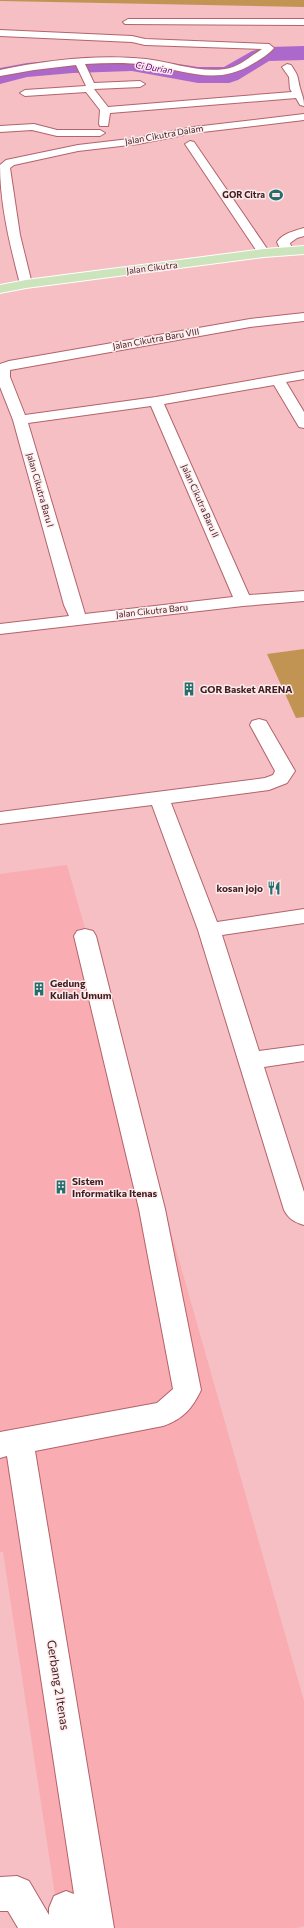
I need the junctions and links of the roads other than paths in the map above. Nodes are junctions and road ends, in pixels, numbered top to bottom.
1 (128, 22) dead end
2 (304, 22) edge
3 (0, 33) edge
4 (264, 52) junction
5 (189, 54) dead end
6 (171, 57) dead end
7 (82, 64) junction
8 (288, 67) dead end
9 (0, 73) edge
10 (140, 84) dead end
11 (90, 87) junction
12 (25, 93) dead end
13 (301, 99) edge
14 (105, 110) junction
15 (304, 117) edge
16 (0, 129) edge
17 (100, 133) junction
18 (190, 144) dead end
19 (94, 146) junction
20 (2, 167) edge
21 (6, 219) edge
22 (304, 232) edge
23 (14, 235) junction
24 (0, 237) edge
25 (304, 250) edge
26 (287, 252) junction
27 (264, 254) junction
28 (26, 284) junction
29 (0, 289) edge
30 (304, 317) edge
31 (9, 365) joint
32 (304, 376) edge
33 (278, 380) junction
34 (156, 401) junction
35 (20, 420) junction
36 (304, 424) edge
37 (304, 596) edge
38 (243, 601) junction
39 (79, 619) junction
40 (0, 629) edge
41 (259, 725) dead end
42 (158, 797) junction
43 (0, 818) edge
44 (304, 916) edge
45 (209, 930) junction
46 (85, 936) dead end
47 (304, 1052) edge
48 (250, 1061) junction
49 (301, 1212) edge
50 (9, 1443) edge
51 (0, 1894) edge
52 (35, 1928) edge
53 (97, 1928) edge

1 - 2 street
3 - 4 street
4 - 5 street
4 - 7 street
6 - 7 street
7 - 9 street
7 - 11 street
8 - 13 street
10 - 11 street
11 - 12 street
11 - 14 street
13 - 14 street
14 - 17 street
15 - 19 street, Jalan Cikutra Dalam
16 - 17 street
17 - 19 street
18 - 27 street
19 - 20 street, Jalan Cikutra Dalam
20 - 21 street
21 - 23 street
22 - 26 street
23 - 24 street
23 - 28 street
25 - 26 main road, Jalan Cikutra
26 - 27 main road, Jalan Cikutra
27 - 28 main road, Jalan Cikutra
28 - 29 main road, Jalan Cikutra
30 - 31 street, Jalan Cikutra Baru VIII
31 - 35 street, Jalan Cikutra Baru I
32 - 33 street
33 - 34 street
33 - 36 street
34 - 35 street
34 - 38 street, Jalan Cikutra Baru II
35 - 39 street, Jalan Cikutra Baru I
37 - 38 street, Jalan Cikutra Baru
38 - 39 street, Jalan Cikutra Baru
39 - 40 street, Jalan Cikutra Baru
41 - 42 street
42 - 43 street
42 - 45 street
44 - 45 street
45 - 48 street
46 - 50 street
47 - 48 street
48 - 49 street
50 - 53 street, Gerbang 2 Itenas
51 - 52 street

